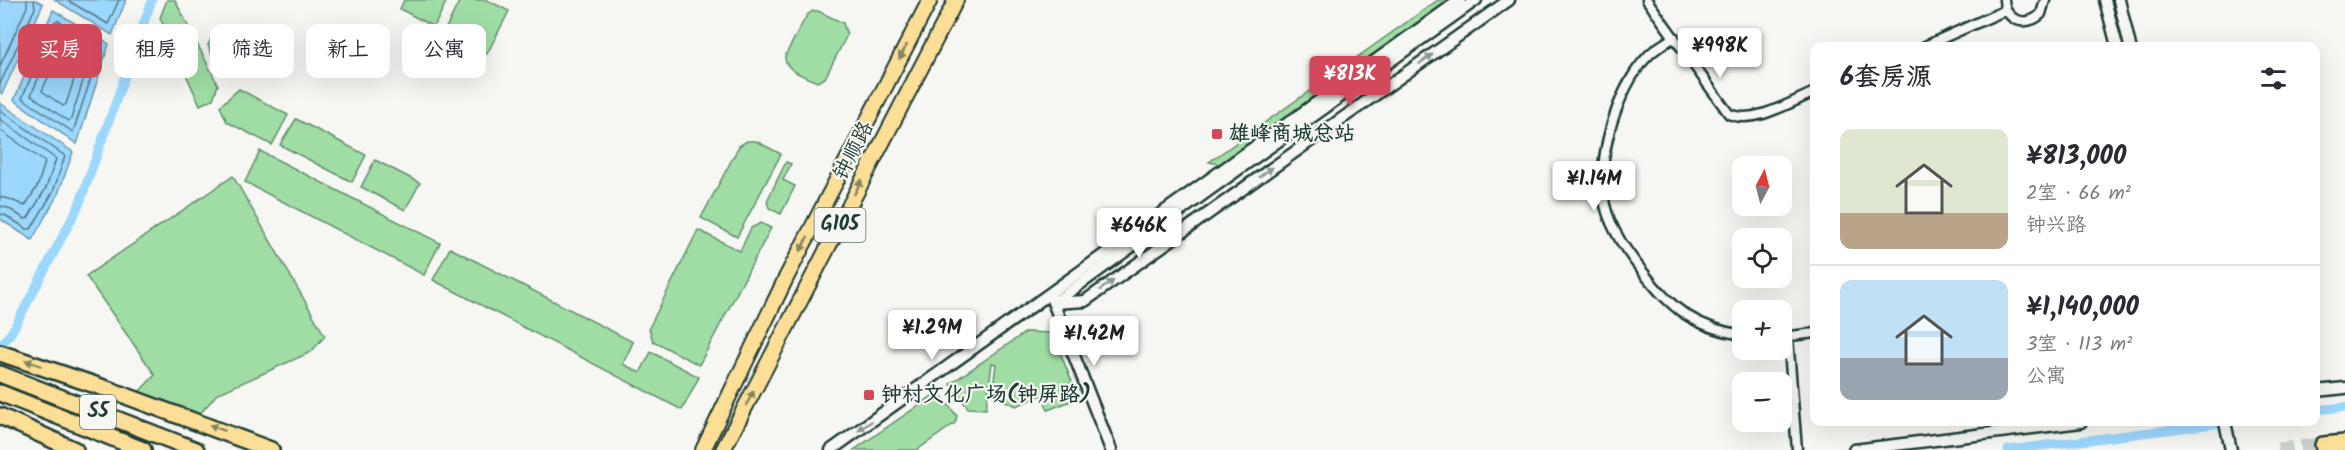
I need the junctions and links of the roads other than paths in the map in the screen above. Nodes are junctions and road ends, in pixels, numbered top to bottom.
1 (930, 0) edge
2 (956, 0) edge
3 (1460, 0) edge
4 (1476, 0) edge
5 (1509, 0) edge
6 (1647, 0) edge
7 (2004, 0) edge
8 (2045, 0) edge
9 (2104, 0) edge
10 (2119, 0) edge
11 (2006, 10) junction
12 (1674, 37) junction
13 (1935, 42) edge
14 (2116, 42) edge
15 (2129, 42) edge
16 (1810, 94) edge
17 (786, 278) junction
18 (806, 291) junction
19 (1052, 299) junction
20 (1732, 332) edge
21 (1810, 334) edge
22 (1792, 337) edge
23 (0, 353) edge
24 (1787, 360) edge
25 (0, 374) edge
26 (2345, 388) edge
27 (2320, 391) edge
28 (0, 393) edge
29 (0, 416) edge
30 (2049, 426) edge
31 (2226, 426) edge
32 (2345, 443) edge
33 (2323, 445) dead end
34 (2230, 446) edge
35 (75, 450) edge
36 (143, 450) edge
37 (196, 450) edge
38 (271, 450) edge
39 (703, 450) edge
40 (723, 450) edge
41 (831, 450) edge
42 (1111, 450) edge
43 (1797, 450) edge
44 (1854, 450) edge

1 -> 17 highway, 钟顺路 / G105
18 -> 2 highway, 钟顺路 / G105
3 - 19 main road
4 - 19 main road
19 -> 5 main road
6 - 12 street
7 - 11 street
8 - 11 street
9 - 14 main road
10 - 15 main road
11 - 13 street
12 - 16 street
12 - 20 street
17 - 18 highway
17 - 39 highway, 钟顺路 / G105
40 -> 18 highway, 钟顺路 / G105
19 -> 41 main road
19 - 42 main road
21 - 22 street
38 -> 23 highway
24 - 43 street
25 - 37 highway, S5
26 - 27 main road
28 - 36 highway, S5
29 - 35 highway
30 - 44 main road
31 - 34 main road
32 - 33 highway

